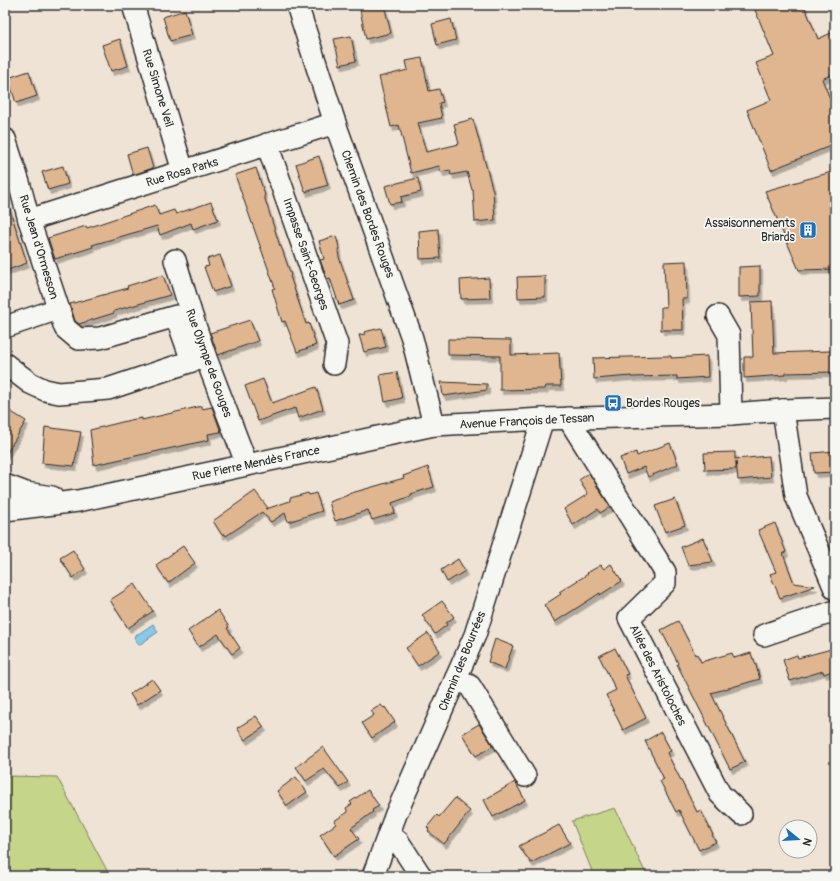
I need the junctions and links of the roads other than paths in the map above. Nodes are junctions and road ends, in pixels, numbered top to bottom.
1 (133, 5) edge
2 (297, 5) edge
3 (335, 123) junction
4 (5, 139) edge
5 (268, 144) junction
6 (183, 171) junction
7 (29, 220) junction
8 (175, 260) dead end
9 (58, 309) junction
10 (718, 316) dead end
11 (5, 327) edge
12 (78, 339) joint
13 (5, 364) edge
14 (334, 364) dead end
15 (835, 408) edge
16 (784, 410) junction
17 (731, 414) junction
18 (568, 418) junction
19 (542, 419) junction
20 (434, 425) junction
21 (247, 465) junction
22 (5, 485) edge
23 (78, 501) junction
24 (5, 510) edge
25 (835, 589) edge
26 (835, 611) edge
27 (764, 635) dead end
28 (456, 678) junction
29 (525, 776) dead end
30 (741, 814) dead end
31 (388, 837) junction
32 (374, 875) edge
33 (421, 876) edge

1 - 6 street, Rue Simone Veil
2 - 3 street, Chemin des Bordes Rouges
3 - 5 street, Rue Rosa Parks
3 - 20 street, Chemin des Bordes Rouges
4 - 7 street, Rue Jean d'Ormesson
5 - 6 street, Rue Rosa Parks
5 - 14 street, Impasse Saint-Georges
6 - 7 street, Rue Rosa Parks
7 - 9 street, Rue Jean d'Ormesson
8 - 21 street, Rue Olympe de Gouges
9 - 11 street, Rue Jean d'Ormesson
9 - 12 street, Rue Jean d'Ormesson
10 - 17 street
12 - 13 street, Rue Olympe de Gouges
15 - 16 street, Avenue François de Tessan
16 - 17 street, Avenue François de Tessan
16 - 25 street
17 - 18 street, Avenue François de Tessan
18 - 19 street, Avenue François de Tessan
18 - 30 street, Allée des Aristoloches
19 - 20 street, Avenue François de Tessan
19 - 28 street, Chemin des Bourrées
20 - 21 street, Rue Pierre Mendès France
21 - 23 street, Rue Pierre Mendès France
22 - 23 street, Rue Pierre Mendès France
23 - 24 street, Rue Pierre Mendès France
26 - 27 street
28 - 29 street
28 - 31 street, Chemin des Bourrées
31 - 32 street, Chemin des Bourrées
31 - 33 street

